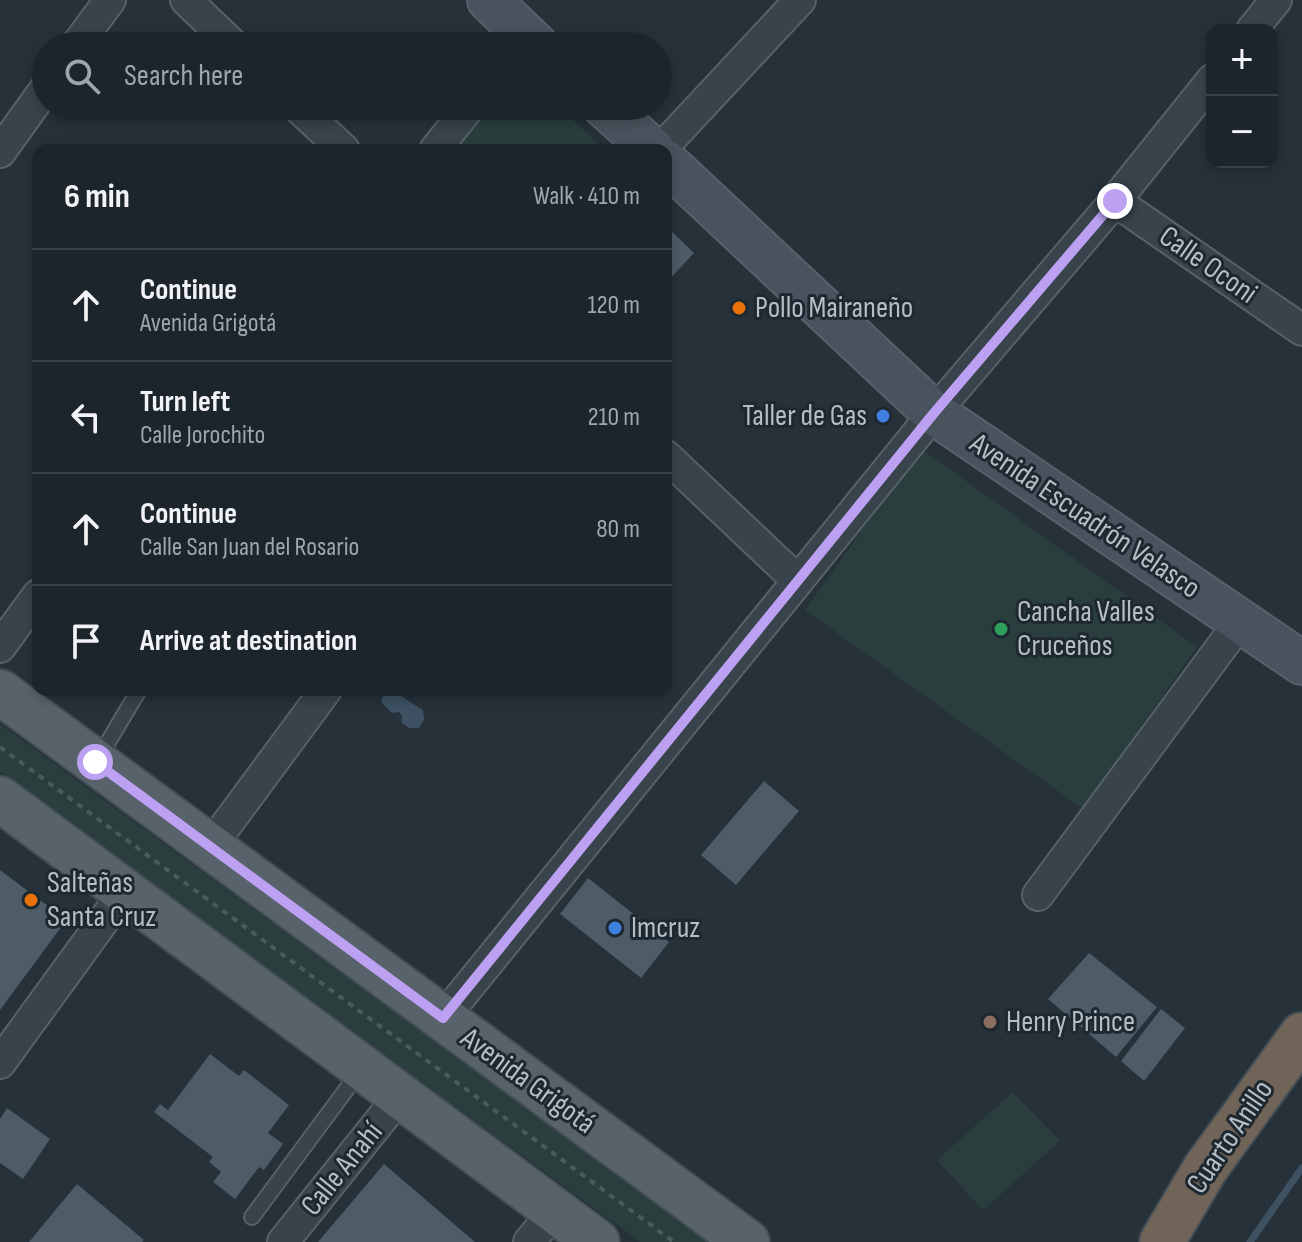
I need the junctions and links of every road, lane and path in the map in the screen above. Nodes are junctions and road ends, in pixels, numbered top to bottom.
1 (110, 0) edge
2 (186, 0) edge
3 (489, 0) edge
4 (800, 0) edge
5 (1276, 0) edge
6 (1296, 0) edge
7 (1302, 4) edge
8 (1257, 24) edge
9 (86, 32) edge
10 (219, 32) edge
11 (517, 32) edge
12 (1206, 87) edge
13 (32, 107) edge
14 (312, 120) edge
15 (459, 120) edge
16 (619, 120) edge
17 (338, 144) edge
18 (440, 144) edge
19 (644, 144) edge
20 (0, 152) edge
21 (672, 155) edge
22 (672, 170) edge
23 (1115, 201) junction
24 (1302, 330) edge
25 (934, 413) junction
26 (672, 462) edge
27 (798, 581) junction
28 (32, 603) edge
29 (1240, 622) junction
30 (0, 647) edge
31 (1302, 663) edge
32 (0, 692) edge
33 (135, 696) edge
34 (322, 696) edge
35 (0, 747) edge
36 (95, 762) junction
37 (0, 799) edge
38 (210, 847) junction
39 (125, 891) junction
40 (1038, 895) dead end
41 (443, 1018) junction
42 (1302, 1035) edge
43 (0, 1063) edge
44 (363, 1068) junction
45 (400, 1096) junction
46 (1205, 1169) junction
47 (252, 1217) dead end
48 (542, 1226) edge
49 (283, 1242) edge
50 (597, 1242) edge
51 (674, 1242) edge
52 (747, 1242) edge
53 (1130, 1242) edge
54 (1162, 1242) edge

1 - 9 street
2 - 10 street
3 - 11 street
4 - 21 street
5 - 8 street
6 - 7 street
12 - 23 street
13 - 20 street
14 - 17 street
15 - 18 street
16 - 19 street, Avenida Escuadrón Velasco
22 - 25 street, Avenida Escuadrón Velasco
23 - 24 street, Calle Oconi
23 - 25 street
25 - 27 street
25 - 29 street, Avenida Escuadrón Velasco
26 - 27 street
27 - 41 street
28 - 30 street
29 - 31 street, Avenida Escuadrón Velasco
29 - 40 street
32 - 36 main road, Avenida Grigotá
33 - 36 lane
34 - 38 street
35 - 51 path
36 - 38 main road, Avenida Grigotá
37 - 39 main road
38 - 41 main road, Avenida Grigotá
39 - 43 street
39 - 44 main road
41 - 52 main road, Avenida Grigotá
42 - 46 highway, Cuarto Anillo
44 - 45 main road
44 - 47 lane
45 - 48 main road
45 - 49 street, Calle Anahí
46 - 53 highway
46 - 54 highway, Cuarto Anillo
48 - 50 main road

